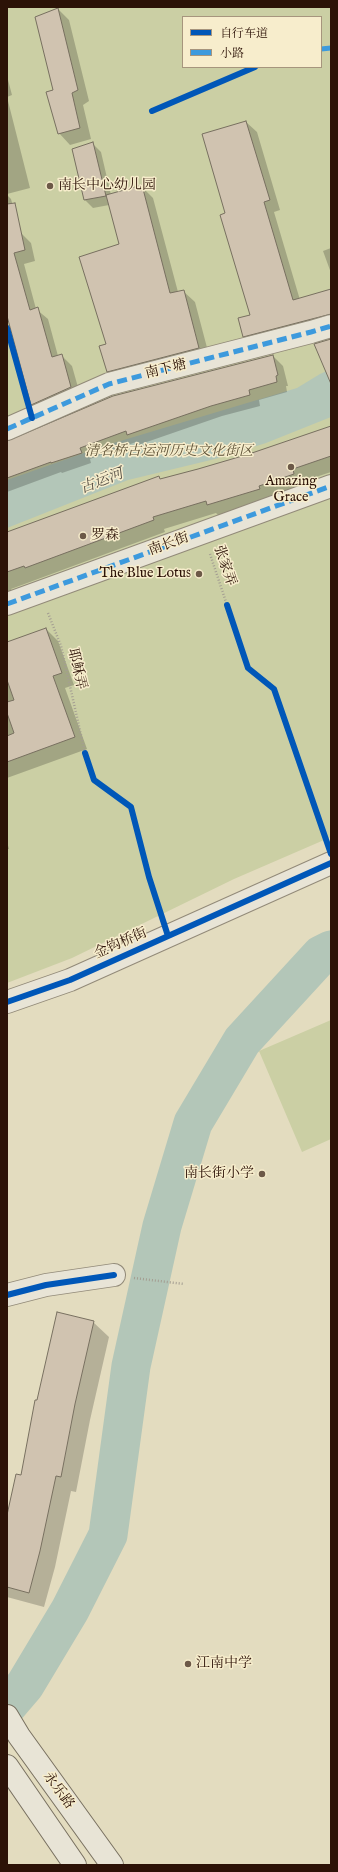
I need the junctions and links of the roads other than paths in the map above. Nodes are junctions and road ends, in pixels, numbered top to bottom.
1 (331, 326) edge
2 (7, 429) edge
3 (331, 486) edge
4 (7, 604) edge
5 (331, 863) edge
6 (7, 1002) edge
7 (114, 1276) road end
8 (7, 1294) edge
9 (9, 1719) edge
10 (7, 1766) edge
11 (75, 1865) edge
12 (112, 1865) edge

1 - 2 street, 南下塘
3 - 4 street, 南长街
5 - 6 street, 金钩桥街
7 - 8 street
9 - 12 street, 永乐路
10 - 11 street, 永乐路

